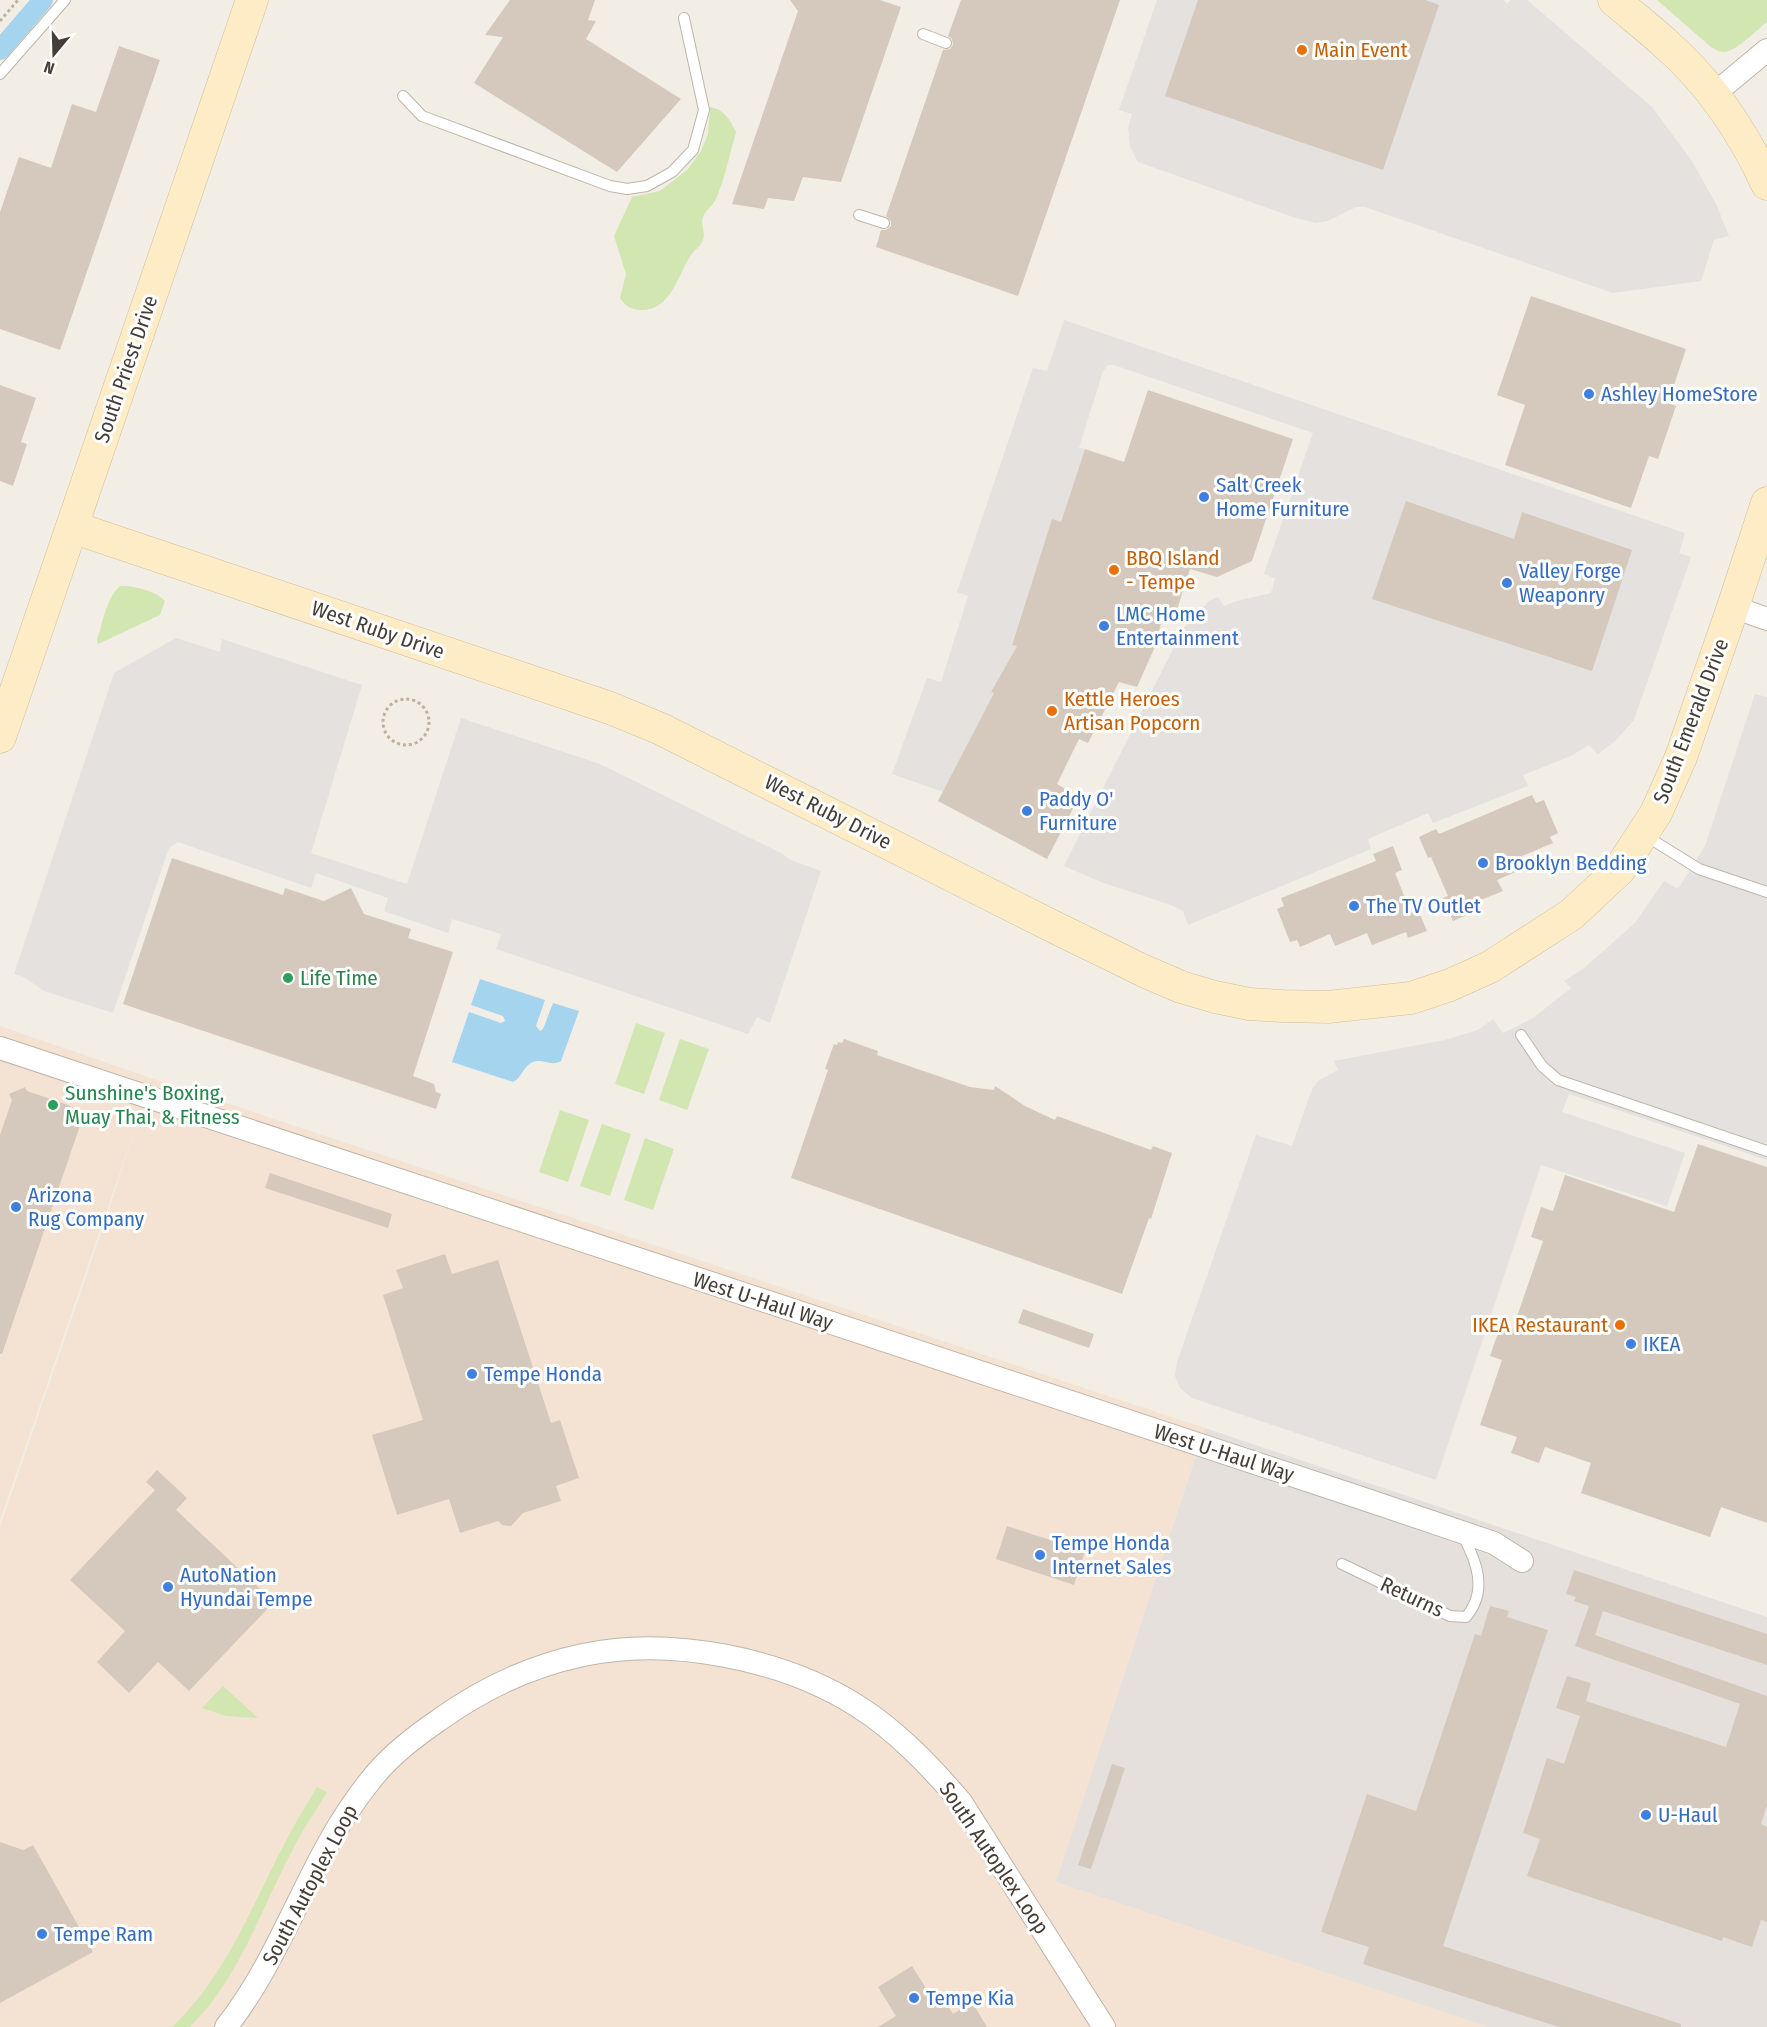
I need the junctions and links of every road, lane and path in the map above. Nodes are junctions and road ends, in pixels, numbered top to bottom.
1 (18, 0) edge
2 (65, 0) edge
3 (252, 0) edge
4 (1614, 0) edge
5 (684, 18) dead end
6 (0, 21) edge
7 (923, 34) dead end
8 (946, 43) dead end
9 (1767, 50) edge
10 (0, 74) edge
11 (1713, 95) junction
12 (403, 96) dead end
13 (1767, 184) edge
14 (859, 215) dead end
15 (884, 223) dead end
16 (1767, 503) edge
17 (72, 527) junction
18 (1733, 607) junction
19 (1767, 619) edge
20 (0, 737) edge
21 (396, 742) joint
22 (1642, 834) junction
23 (1767, 892) edge
24 (1572, 914) joint
25 (1521, 1035) dead end
26 (0, 1048) edge
27 (1767, 1151) edge
28 (1461, 1533) junction
29 (1522, 1561) dead end
30 (1342, 1564) dead end
31 (226, 2027) edge
32 (1104, 2027) edge

1 - 6 path
2 - 10 lane
3 - 17 street, South Priest Drive
4 - 11 street
5 - 12 lane
7 - 8 lane
9 - 11 street
11 - 13 street
14 - 15 lane
16 - 18 street, South Emerald Drive
17 - 20 street, South Priest Drive
17 - 24 street, West Ruby Drive
18 - 19 street
18 - 22 street, South Emerald Drive
21 - 21 path
22 - 23 lane
22 - 24 street, South Emerald Drive
25 - 27 lane
26 - 28 street, West U-Haul Way
28 - 29 street, West U-Haul Way
28 - 30 lane, Returns
31 - 32 street, South Autoplex Loop

